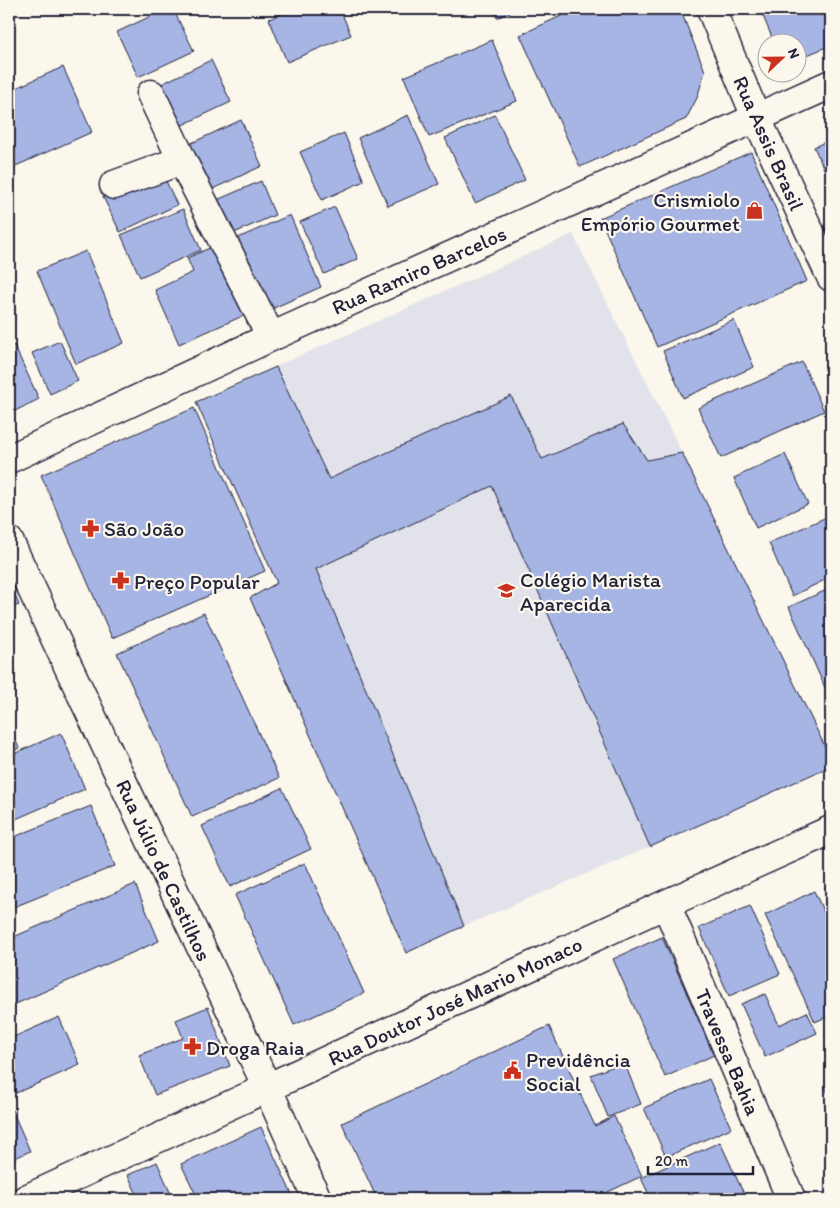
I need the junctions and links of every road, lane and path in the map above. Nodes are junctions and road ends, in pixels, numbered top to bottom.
1 (711, 9) edge
2 (831, 84) edge
3 (151, 94) dead end
4 (756, 117) junction
5 (182, 160) junction
6 (114, 186) dead end
7 (831, 277) edge
8 (271, 337) junction
9 (9, 459) edge
10 (9, 541) edge
11 (831, 830) edge
12 (666, 904) junction
13 (267, 1087) junction
14 (26, 1199) edge
15 (317, 1199) edge
16 (790, 1199) edge

1 - 4 street, Rua Assis Brasil
2 - 4 street, Rua Ramiro Barcelos
3 - 5 street
4 - 7 street, Rua Assis Brasil
4 - 8 street, Rua Ramiro Barcelos
5 - 6 street
5 - 8 street
8 - 9 street, Rua Ramiro Barcelos
10 - 13 street, Rua Júlio de Castilhos
11 - 12 street, Rua Doutor José Mario Monaco
12 - 13 street, Rua Doutor José Mario Monaco
12 - 16 street, Travessa Bahia
13 - 14 street, Rua Doutor José Mario Monaco
13 - 15 street, Rua Júlio de Castilhos

